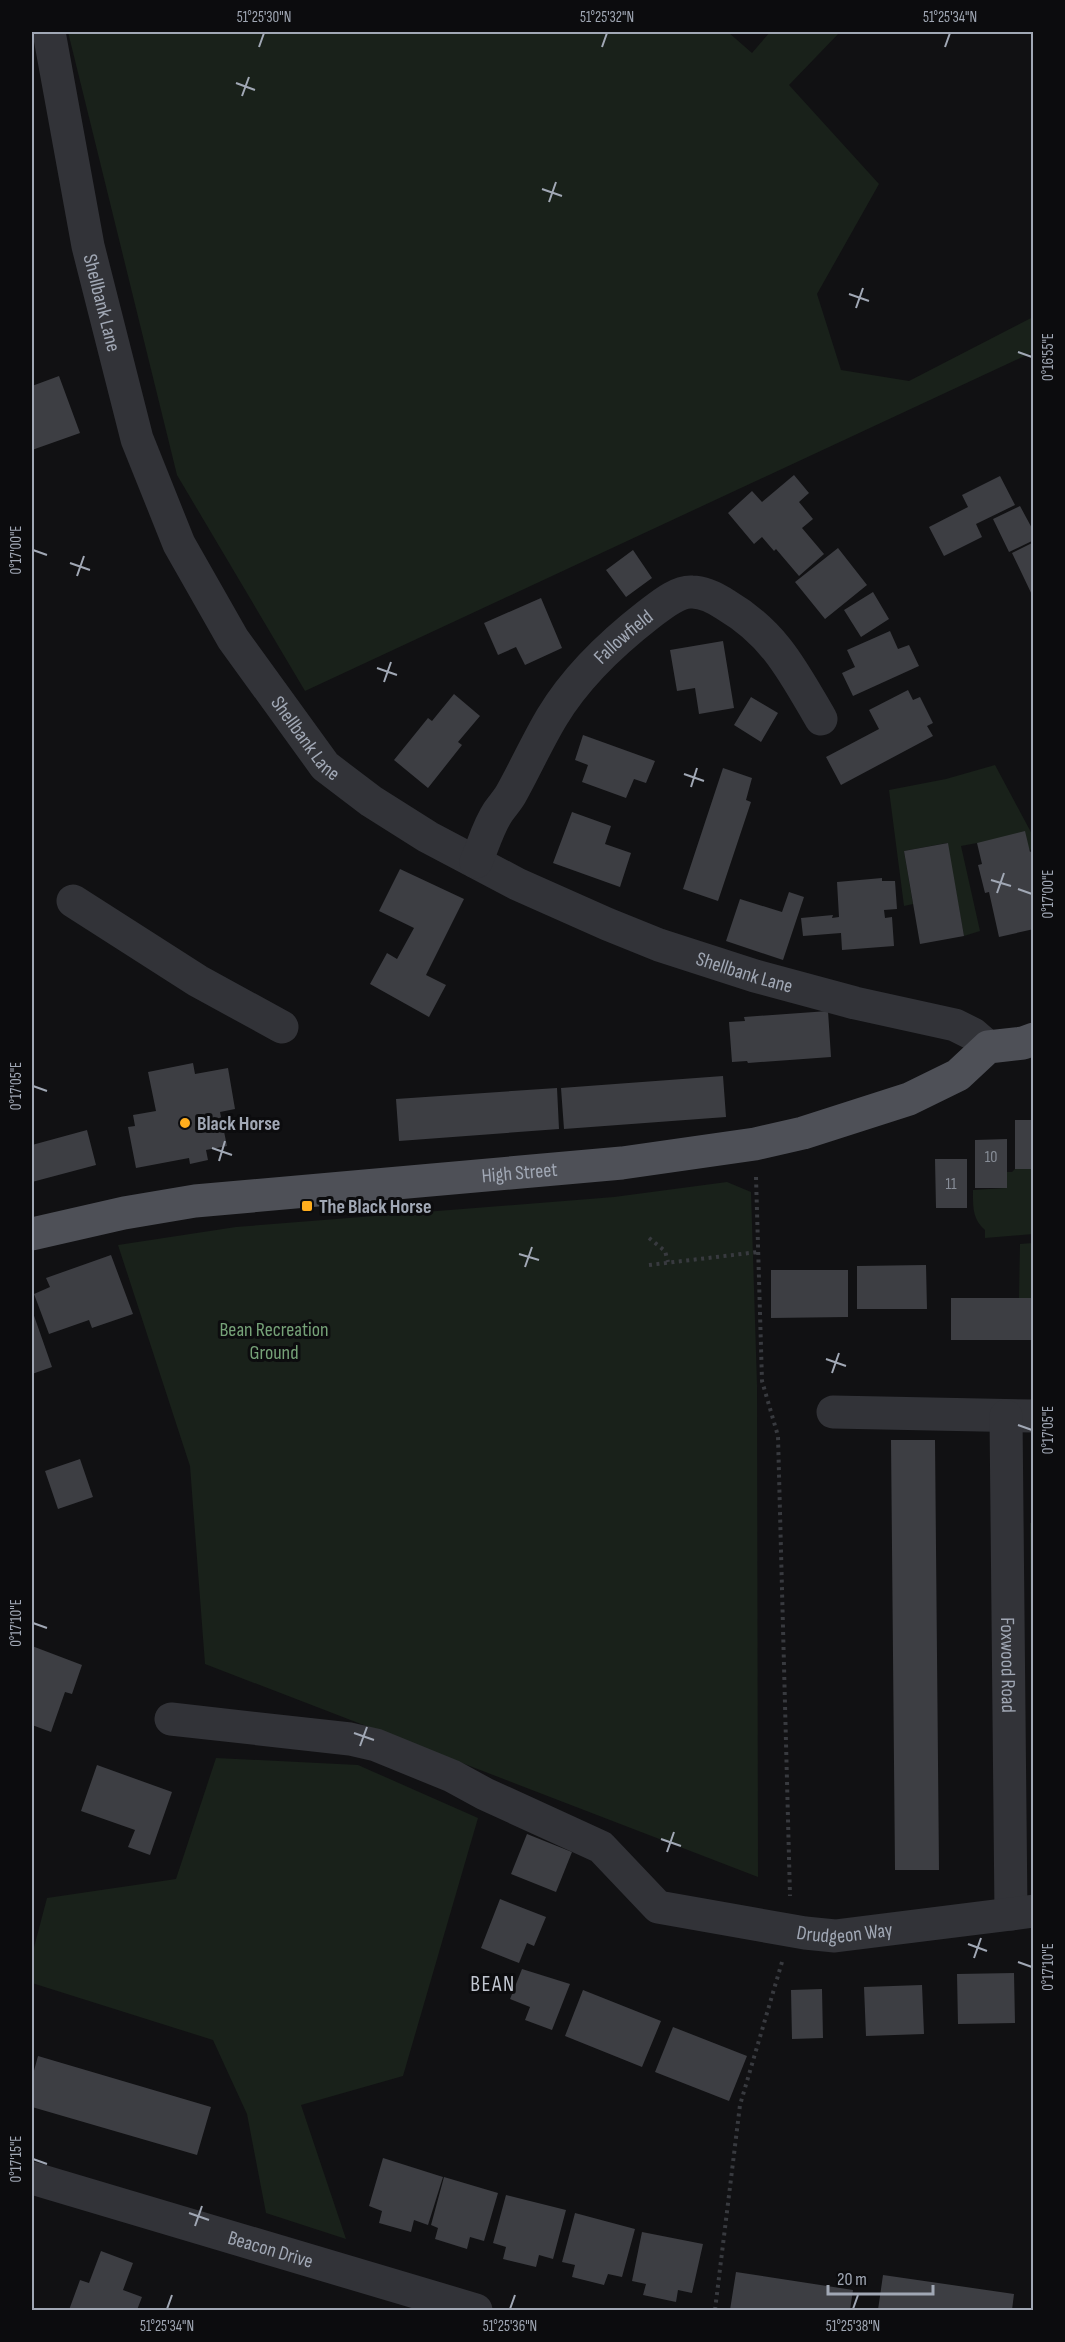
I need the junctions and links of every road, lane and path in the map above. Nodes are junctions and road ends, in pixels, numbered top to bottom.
1 (49, 32) edge
2 (821, 719) dead end
3 (476, 862) junction
4 (73, 901) dead end
5 (282, 1027) dead end
6 (1034, 1039) edge
7 (988, 1047) junction
8 (755, 1144) junction
9 (32, 1234) edge
10 (648, 1238) dead end
11 (759, 1252) junction
12 (668, 1262) junction
13 (649, 1265) dead end
14 (833, 1412) dead end
15 (1020, 1416) edge
16 (171, 1719) dead end
17 (1022, 1913) edge
18 (791, 1930) junction
19 (32, 2178) edge
20 (476, 2310) edge
21 (715, 2310) edge

1 - 3 street, Shellbank Lane
2 - 3 street, Fallowfield
3 - 7 street, Shellbank Lane
4 - 5 street
6 - 7 main road
7 - 8 main road, High Street
8 - 9 main road, High Street
8 - 11 path
10 - 12 path
11 - 12 path
11 - 18 path
12 - 13 path
14 - 15 street, Foxwood Road
15 - 17 street, Foxwood Road
16 - 18 street, Drudgeon Way
17 - 18 street, Drudgeon Way
18 - 21 path
19 - 20 street, Beacon Drive

